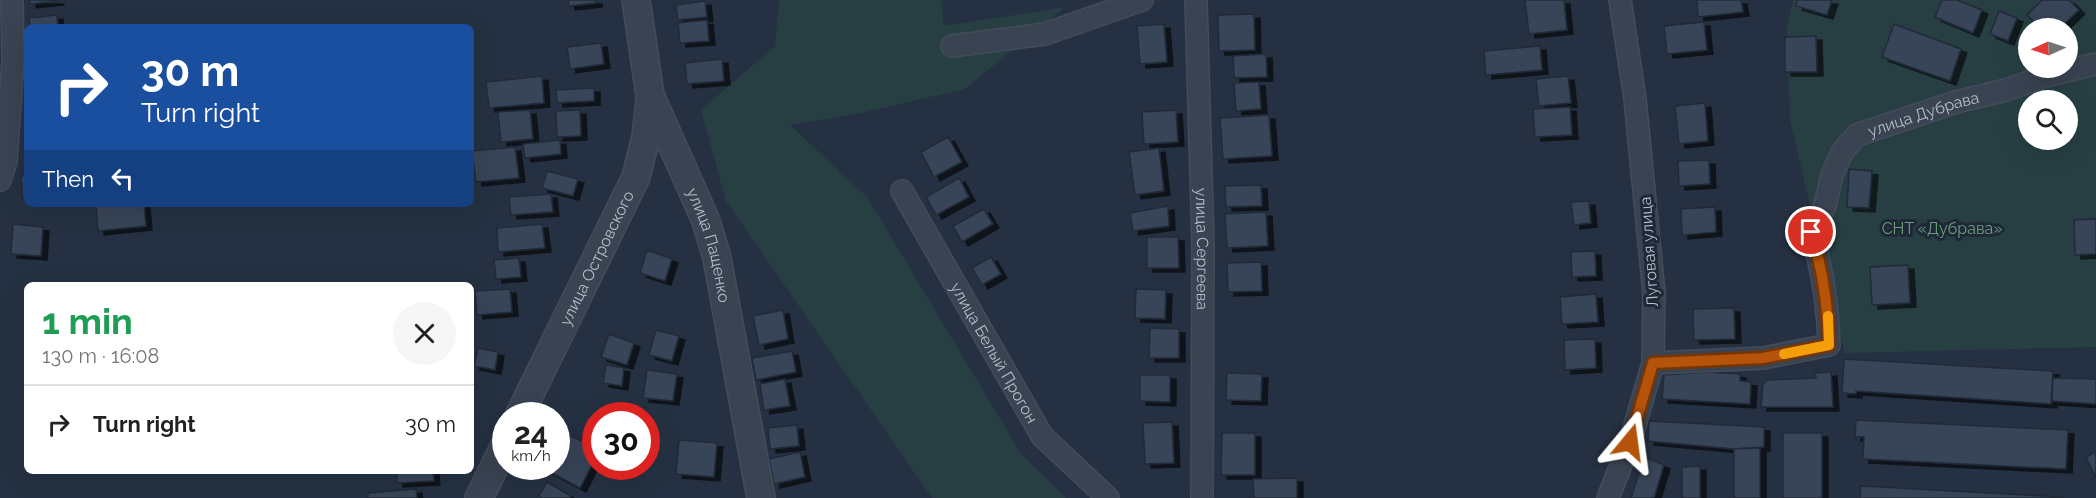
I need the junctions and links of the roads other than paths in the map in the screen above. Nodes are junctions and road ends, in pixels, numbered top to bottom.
1 (12, 0) edge
2 (636, 0) edge
3 (1142, 0) edge
4 (1196, 0) edge
5 (1620, 0) edge
6 (952, 46) dead end
7 (2096, 64) edge
8 (650, 95) junction
9 (0, 180) edge
10 (902, 191) dead end
11 (1653, 363) junction
12 (526, 402) edge
13 (492, 470) edge
14 (478, 498) edge
15 (761, 498) edge
16 (1108, 498) edge
17 (1202, 498) edge
18 (1608, 498) edge

1 - 9 street
2 - 8 street, улица Пащенко
3 - 6 street
4 - 17 street, улица Сергеева
5 - 11 street, Луговая улица
7 - 11 street, улица Дубрава
8 - 12 street, улица Островского
8 - 15 street, улица Пащенко
10 - 16 street, улица Белый Прогон
11 - 18 street, Луговая улица
13 - 14 street

